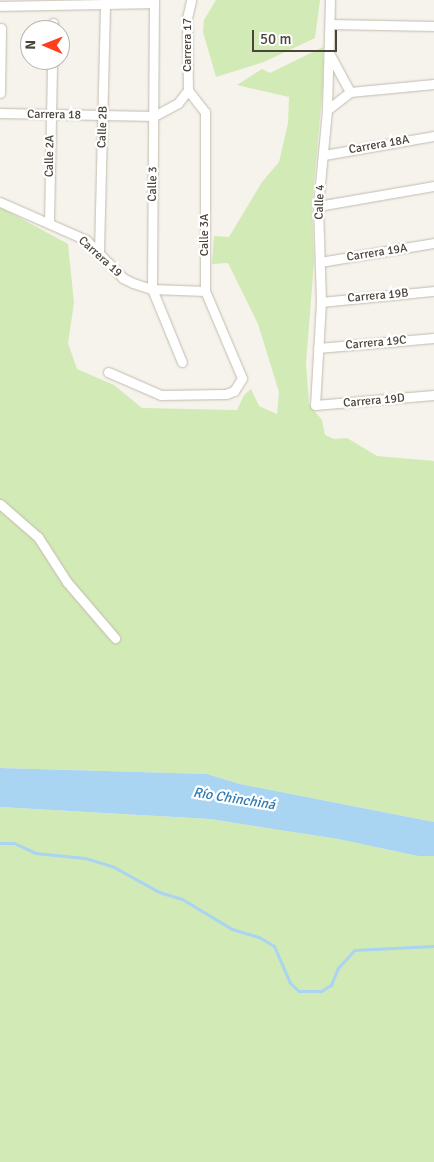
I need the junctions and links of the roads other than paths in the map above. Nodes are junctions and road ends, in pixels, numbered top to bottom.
1 (191, 0) edge
2 (330, 0) edge
3 (154, 2) edge
4 (105, 3) junction
5 (1, 4) edge
6 (330, 24) junction
7 (434, 26) edge
8 (1, 28) edge
9 (330, 55) junction
10 (52, 70) edge
11 (434, 84) edge
12 (188, 90) junction
13 (0, 92) edge
14 (350, 92) junction
15 (327, 110) junction
16 (0, 113) edge
17 (50, 116) junction
18 (103, 116) junction
19 (154, 116) junction
20 (434, 136) edge
21 (324, 154) junction
22 (434, 186) edge
23 (0, 202) edge
24 (318, 206) junction
25 (49, 222) junction
26 (434, 243) edge
27 (99, 252) junction
28 (320, 262) junction
29 (152, 290) junction
30 (205, 291) junction
31 (434, 291) edge
32 (322, 302) junction
33 (434, 338) edge
34 (318, 348) junction
35 (182, 362) dead end
36 (108, 372) dead end
37 (434, 395) edge
38 (315, 405) joint
39 (0, 504) edge
40 (115, 638) dead end

1 - 12 street, Carrera 17
2 - 6 street, Calle 4
3 - 4 street
3 - 19 street, Calle 3
4 - 5 street
4 - 18 street, Calle 2B
6 - 7 street
6 - 9 street, Calle 4
8 - 13 street
9 - 14 street
9 - 15 street, Calle 4
10 - 17 street, Calle 2A
11 - 14 street
12 - 19 street
12 - 30 street, Calle 3A
14 - 15 street
15 - 21 street, Calle 4
16 - 17 street, Carrera 18
17 - 18 street, Carrera 18
17 - 25 street, Calle 2A
18 - 19 street, Carrera 18
18 - 27 street, Calle 2B
19 - 29 street, Calle 3
20 - 21 street, Carrera 18A
21 - 24 street, Calle 4
22 - 24 street
23 - 25 street, Carrera 19
24 - 28 street, Calle 4
25 - 27 street, Carrera 19
26 - 28 street, Carrera 19A
27 - 29 street, Carrera 19
28 - 32 street, Calle 4
29 - 30 street, Carrera 19
29 - 35 street, Calle 3
30 - 36 street, Calle 3A
31 - 32 street, Carrera 19B
32 - 34 street, Calle 4
33 - 34 street, Carrera 19C
34 - 38 street, Calle 4
37 - 38 street, Carrera 19D
39 - 40 street

